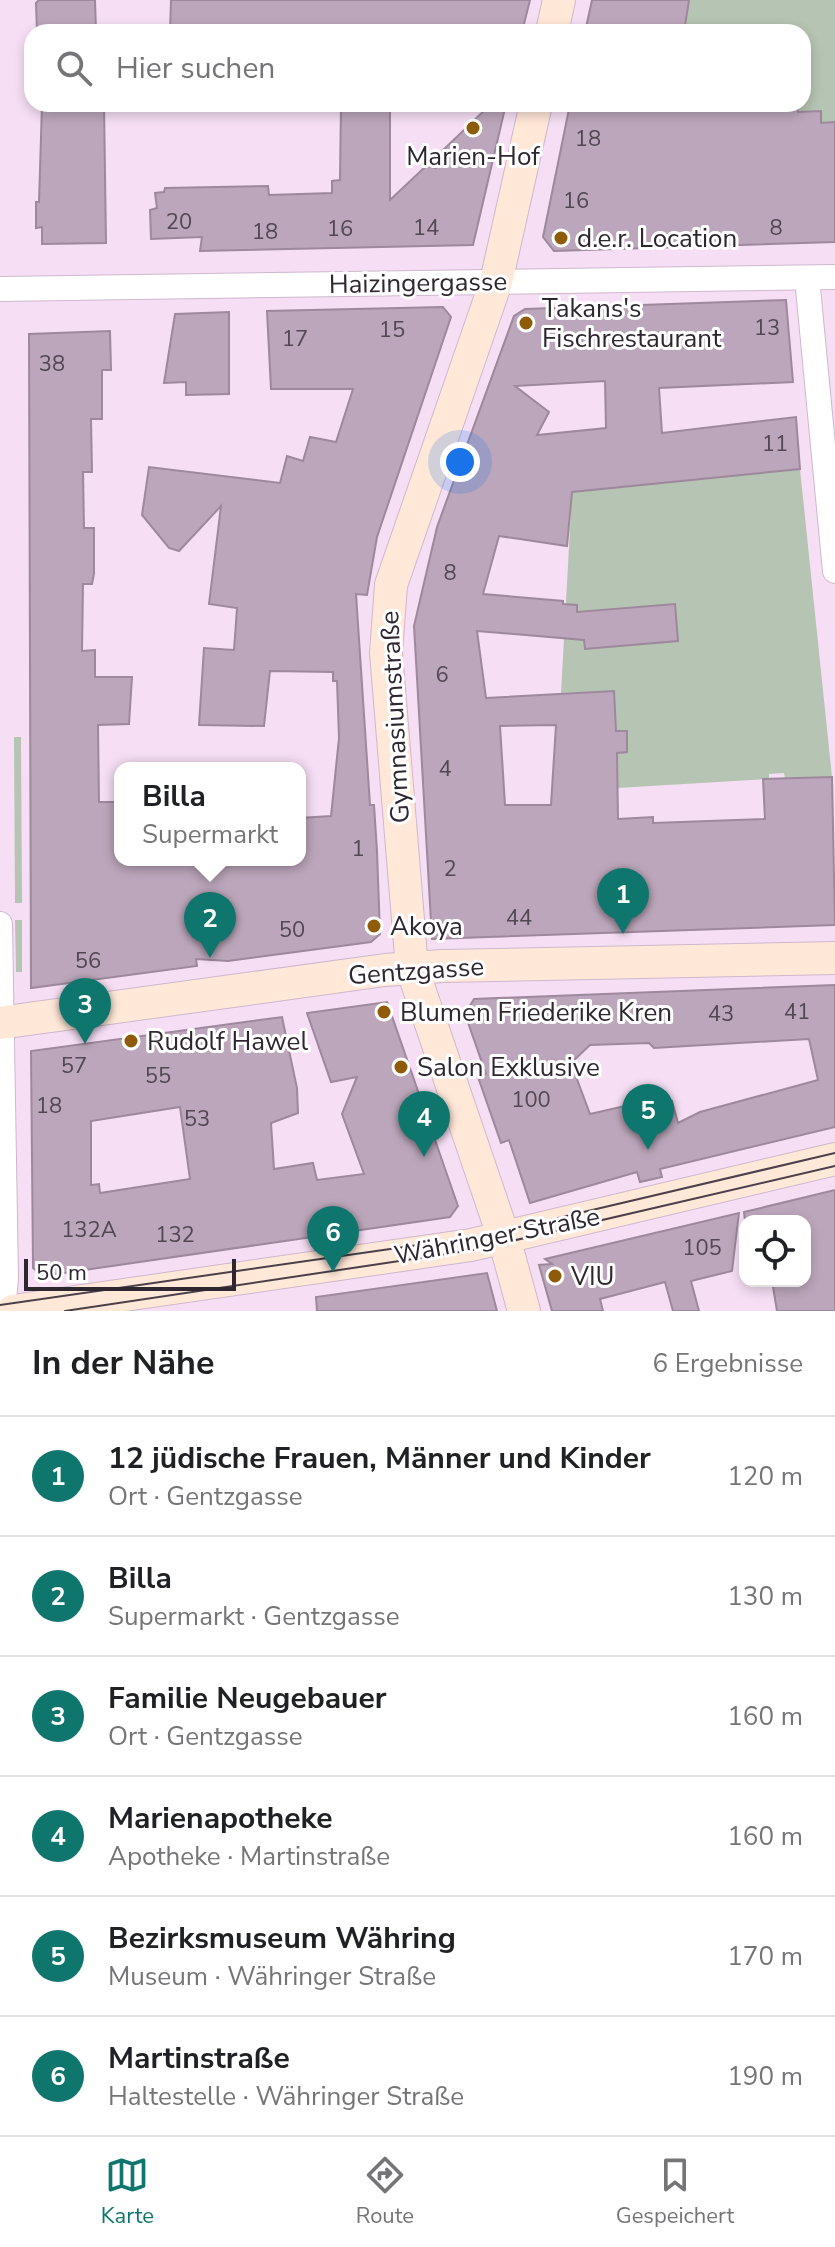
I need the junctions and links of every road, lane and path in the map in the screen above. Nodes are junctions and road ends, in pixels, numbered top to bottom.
1 (559, 0) edge
2 (554, 24) edge
3 (534, 112) edge
4 (835, 277) edge
5 (807, 278) junction
6 (496, 282) junction
7 (0, 289) edge
8 (835, 571) edge
9 (0, 924) edge
10 (835, 958) edge
11 (412, 968) junction
12 (1, 1023) edge
13 (835, 1159) edge
14 (504, 1238) junction
15 (3, 1311) edge
16 (13, 1311) edge
17 (524, 1311) edge

1 - 2 main road
3 - 6 main road, Gymnasiumstraße
4 - 5 street, Haizingergasse
5 - 6 street, Haizingergasse
5 - 8 street
6 - 7 street, Haizingergasse
6 - 11 main road, Gymnasiumstraße
9 - 12 street
10 - 11 main road, Gentzgasse
11 - 12 main road, Gentzgasse
11 - 14 main road, Gymnasiumstraße
12 - 15 street
13 - 14 main road, Währinger Straße
14 - 16 main road, Währinger Straße
14 - 17 main road, Gymnasiumstraße

